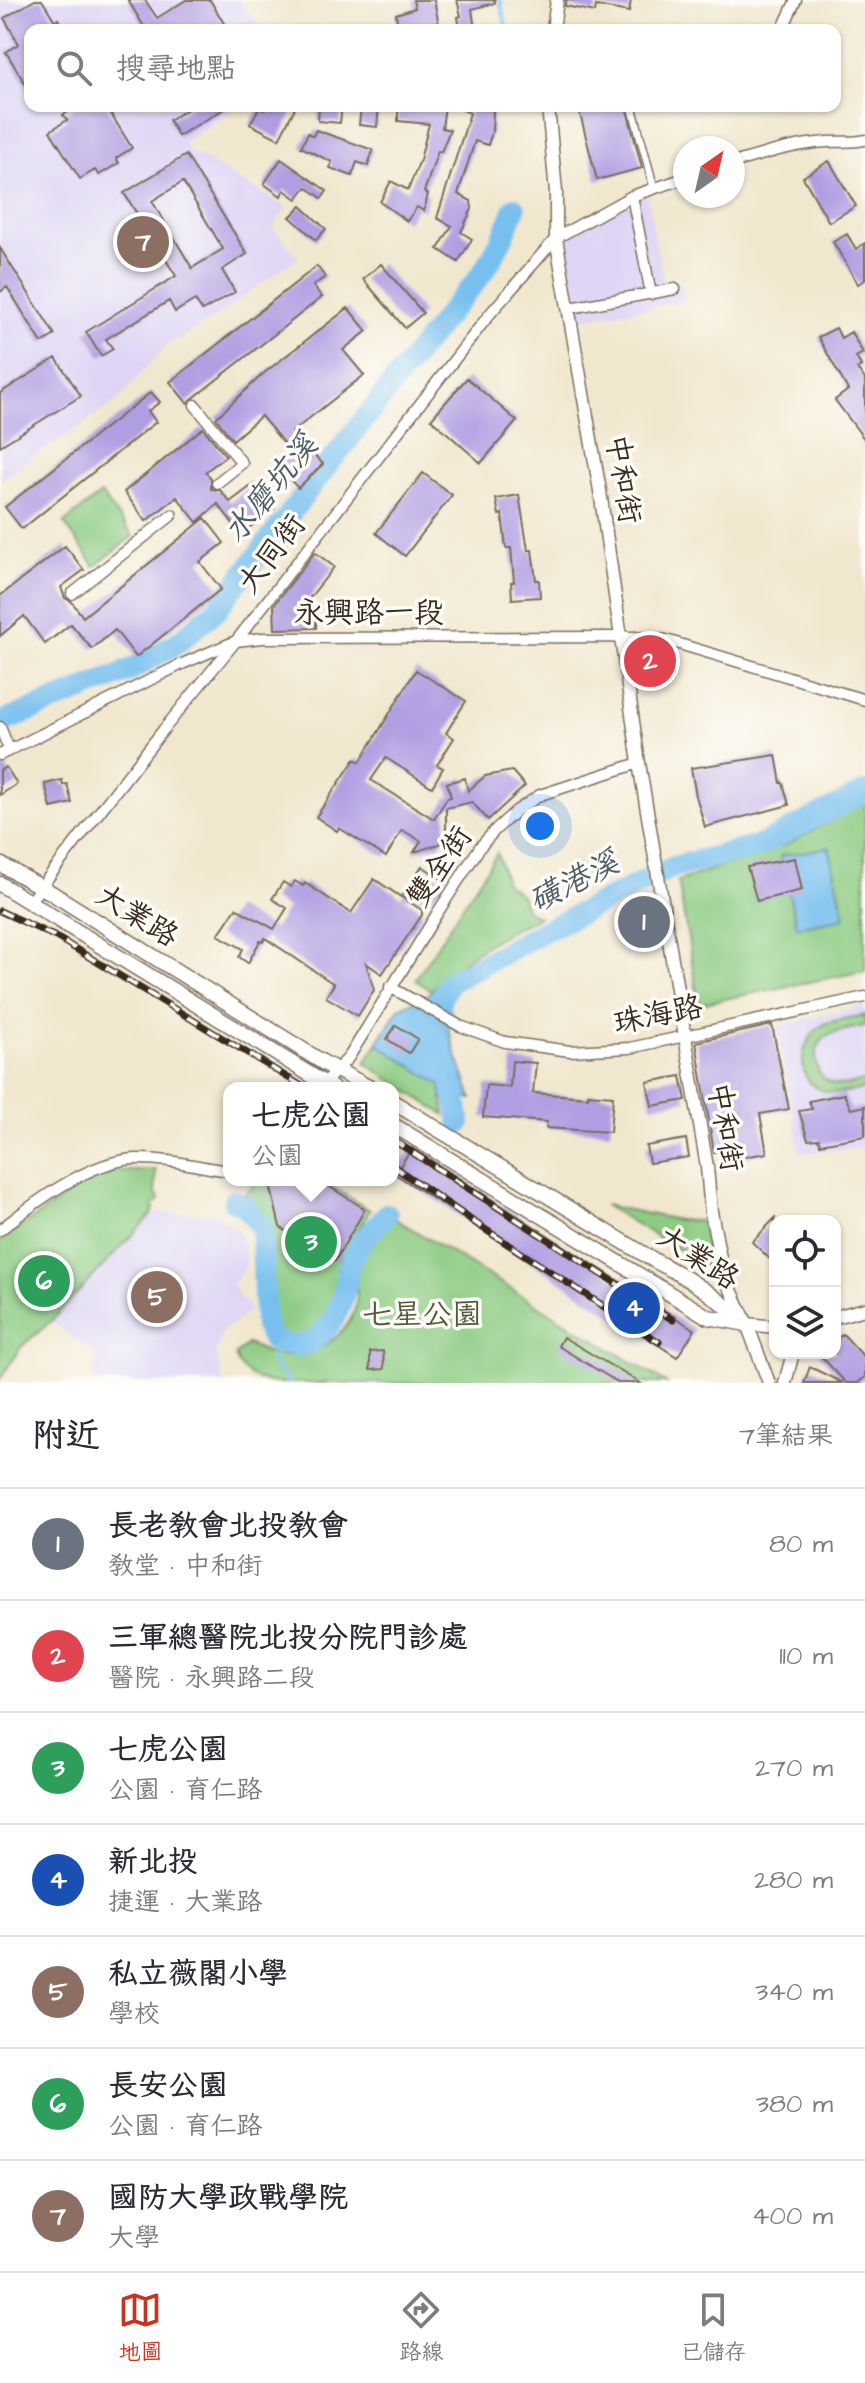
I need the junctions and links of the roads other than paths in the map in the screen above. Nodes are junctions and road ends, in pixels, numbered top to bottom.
1 (557, 0) edge
2 (796, 0) edge
3 (554, 24) edge
4 (785, 24) edge
5 (549, 112) edge
6 (634, 112) edge
7 (865, 140) edge
8 (745, 159) edge
9 (673, 182) edge
10 (654, 188) junction
11 (632, 196) junction
12 (556, 238) junction
13 (675, 289) dead end
14 (651, 294) junction
15 (570, 308) junction
16 (195, 405) dead end
17 (217, 483) dead end
18 (172, 515) dead end
19 (72, 594) dead end
20 (621, 637) junction
21 (236, 641) junction
22 (865, 700) edge
23 (0, 727) edge
24 (5, 749) edge
25 (639, 763) junction
26 (0, 864) edge
27 (0, 884) edge
28 (41, 887) junction
29 (30, 901) junction
30 (390, 987) junction
31 (865, 997) edge
32 (684, 1035) junction
33 (340, 1070) junction
34 (320, 1082) edge
35 (330, 1082) edge
36 (360, 1082) edge
37 (399, 1106) edge
38 (399, 1129) edge
39 (223, 1170) edge
40 (0, 1230) edge
41 (865, 1309) edge
42 (841, 1315) edge
43 (747, 1324) junction
44 (769, 1326) edge
45 (791, 1359) edge
46 (769, 1383) edge
47 (785, 1383) edge

1 - 3 street
2 - 4 street
5 - 12 street, 中和街
6 - 10 street
7 - 8 street
9 - 10 street
10 - 11 street
11 - 12 street
11 - 14 street
12 - 15 street, 中和街
12 - 21 street, 大同街
13 - 14 street
14 - 15 street
15 - 20 street, 中和街
16 - 17 street
18 - 19 street
20 - 21 street, 永興路一段
20 - 22 street, 永興路一段
20 - 25 street, 中和街
21 - 24 street, 永興路一段
21 - 28 street, 大同街
23 - 24 street
25 - 30 street, 雙全街
25 - 32 street, 中和街
26 - 28 main road, 大業路
27 - 29 main road, 大業路
28 - 29 street, 大同街
28 - 33 main road, 大業路
29 - 34 main road, 大業路
30 - 32 street, 珠海路
30 - 33 street, 雙全街
31 - 32 street, 珠海路
32 - 43 street, 中和街
33 - 35 street, 雙全街
33 - 36 main road, 大業路
37 - 43 main road, 大業路
38 - 43 main road, 大業路
39 - 40 street
41 - 42 street
43 - 44 street
43 - 46 street, 中和街
45 - 47 street

